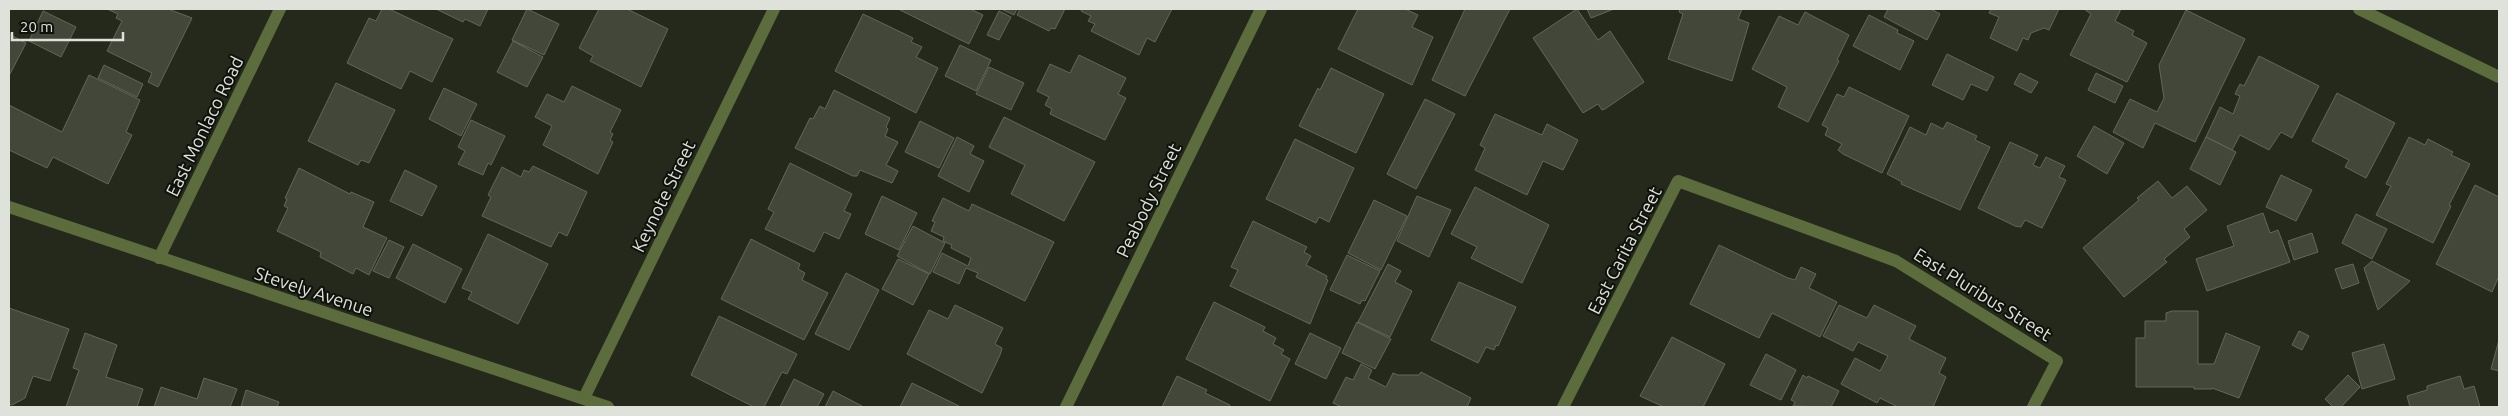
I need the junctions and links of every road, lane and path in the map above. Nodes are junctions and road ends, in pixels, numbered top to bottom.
1 (280, 9) edge
2 (774, 9) edge
3 (1261, 9) edge
4 (2359, 9) edge
5 (2499, 77) edge
6 (9, 208) edge
7 (159, 258) junction
8 (1896, 262) joint
9 (584, 398) junction
10 (608, 407) edge
11 (1066, 407) edge
12 (1563, 407) edge
13 (2034, 407) edge

1 - 7 street, East Monlaco Road
2 - 9 street, Keynote Street
3 - 11 street, Peabody Street
4 - 5 street
6 - 7 street, Stevely Avenue
7 - 9 street, Stevely Avenue
8 - 12 street, East Carita Street
8 - 13 street, East Pluribus Street
9 - 10 street, Stevely Avenue

